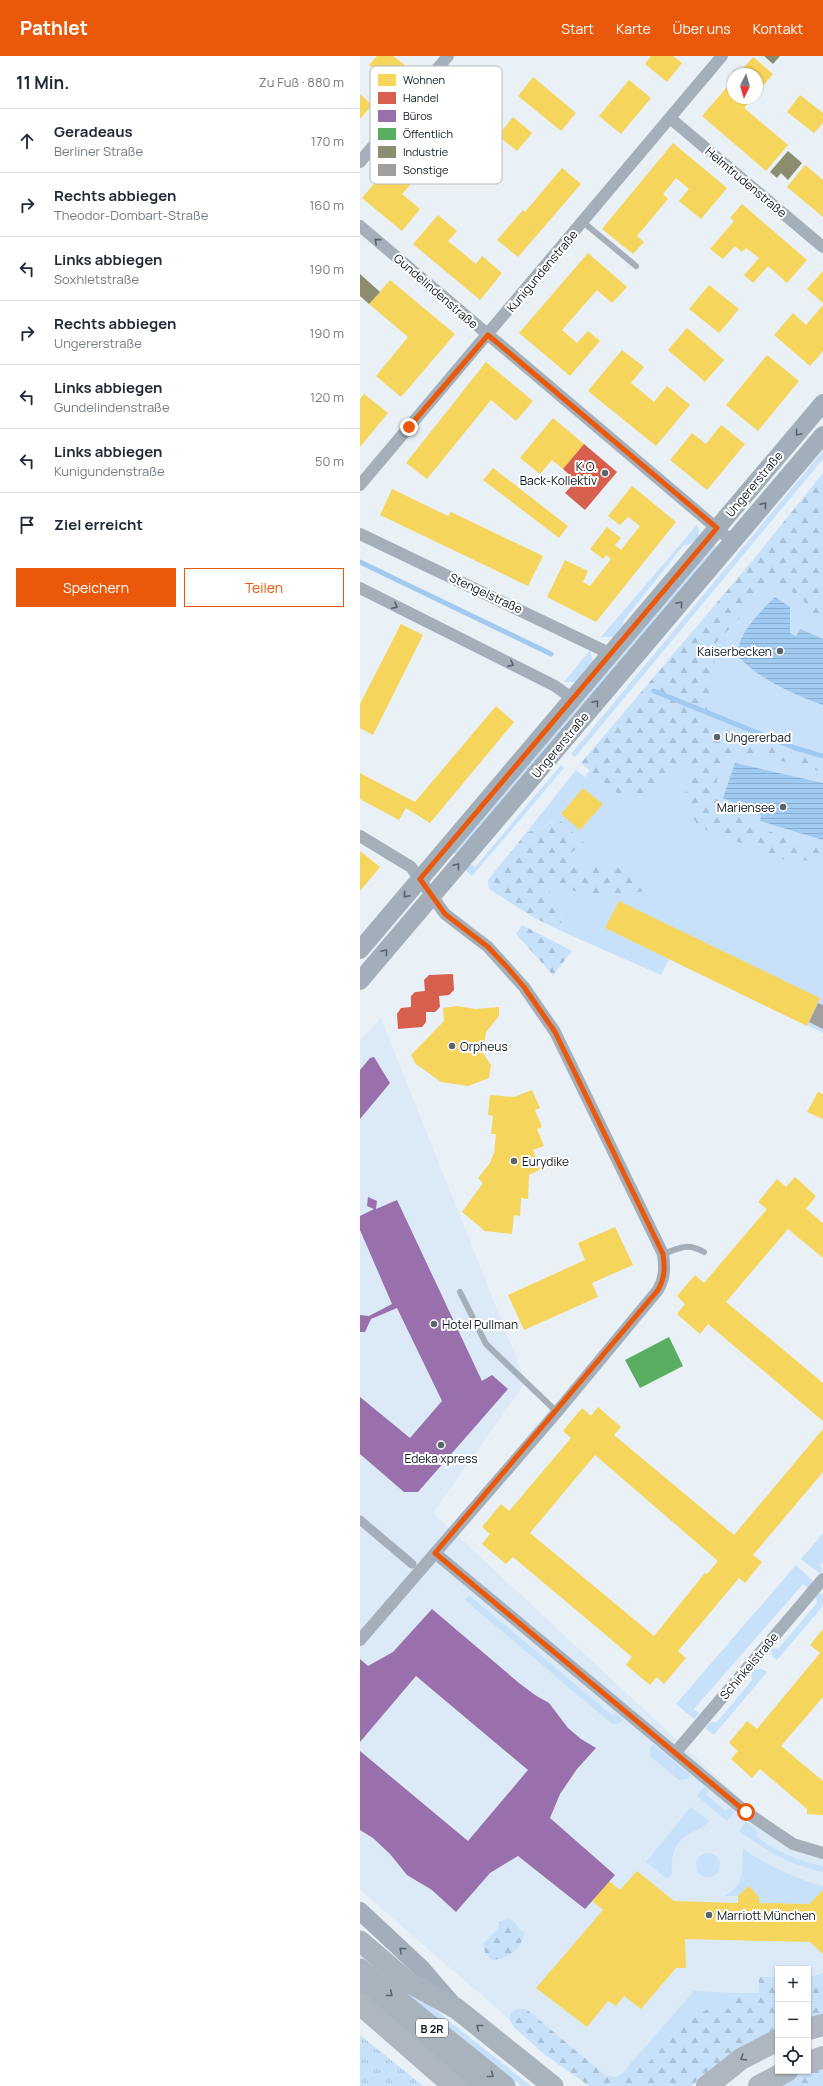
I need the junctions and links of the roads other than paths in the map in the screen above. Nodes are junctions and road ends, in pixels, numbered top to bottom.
1 (448, 56) edge
2 (722, 56) edge
3 (440, 66) edge
4 (670, 118) junction
5 (370, 150) edge
6 (360, 162) edge
7 (583, 222) junction
8 (360, 226) edge
9 (823, 247) edge
10 (636, 266) dead end
11 (488, 335) junction
12 (823, 403) edge
13 (823, 435) edge
14 (360, 485) edge
15 (717, 528) junction
16 (360, 534) edge
17 (733, 542) junction
18 (360, 588) edge
19 (611, 654) junction
20 (573, 699) junction
21 (360, 836) edge
22 (420, 879) junction
23 (432, 896) junction
24 (360, 950) edge
25 (360, 981) edge
26 (704, 1252) dead end
27 (663, 1254) junction
28 (460, 1292) dead end
29 (557, 1412) junction
30 (360, 1520) edge
31 (435, 1553) junction
32 (412, 1564) dead end
33 (823, 1579) edge
34 (360, 1640) edge
35 (675, 1753) junction
36 (823, 1853) edge
37 (360, 1911) edge
38 (360, 1941) edge
39 (360, 1969) edge
40 (360, 1990) edge
41 (360, 2004) edge
42 (457, 2009) junction
43 (360, 2023) edge
44 (823, 2025) edge
45 (811, 2028) edge
46 (775, 2042) edge
47 (823, 2057) edge
48 (811, 2062) edge
49 (782, 2074) edge
50 (433, 2086) edge
51 (454, 2086) edge
52 (479, 2086) edge
53 (505, 2086) edge
54 (553, 2086) edge
55 (707, 2086) edge
56 (760, 2086) edge

1 - 3 street
2 - 4 street, Kunigundenstraße
4 - 7 street, Kunigundenstraße
4 - 9 street, Helmtrudenstraße
5 - 6 street
7 - 10 lane
7 - 11 street, Kunigundenstraße
11 -> 8 street, Gundelindenstraße
11 - 14 street, Kunigundenstraße
11 - 15 street, Gundelindenstraße
12 -> 15 main road, Ungererstraße
17 -> 13 main road, Ungererstraße
15 - 17 street, Gundelindenstraße
15 - 19 main road, Ungererstraße
16 - 19 street, Stengelstraße
23 -> 17 main road, Ungererstraße
18 -> 20 street
19 - 20 main road, Ungererstraße
20 - 22 main road, Ungererstraße
21 - 22 street
22 - 23 street
22 -> 24 main road, Ungererstraße
25 -> 23 main road, Ungererstraße
23 - 27 street
26 - 27 lane
27 - 29 street
28 - 29 lane
29 - 31 street
30 - 32 street
31 - 34 street
31 - 35 street
33 - 35 street, Schinkelstraße
35 - 36 street
42 -> 37 main road
38 - 42 highway, B 2R
39 -> 53 highway, B 2R
40 - 52 highway
41 - 51 highway
54 -> 42 highway, B 2R
43 - 50 highway
44 - 45 highway
46 -> 55 highway
47 - 48 highway
49 - 56 highway

